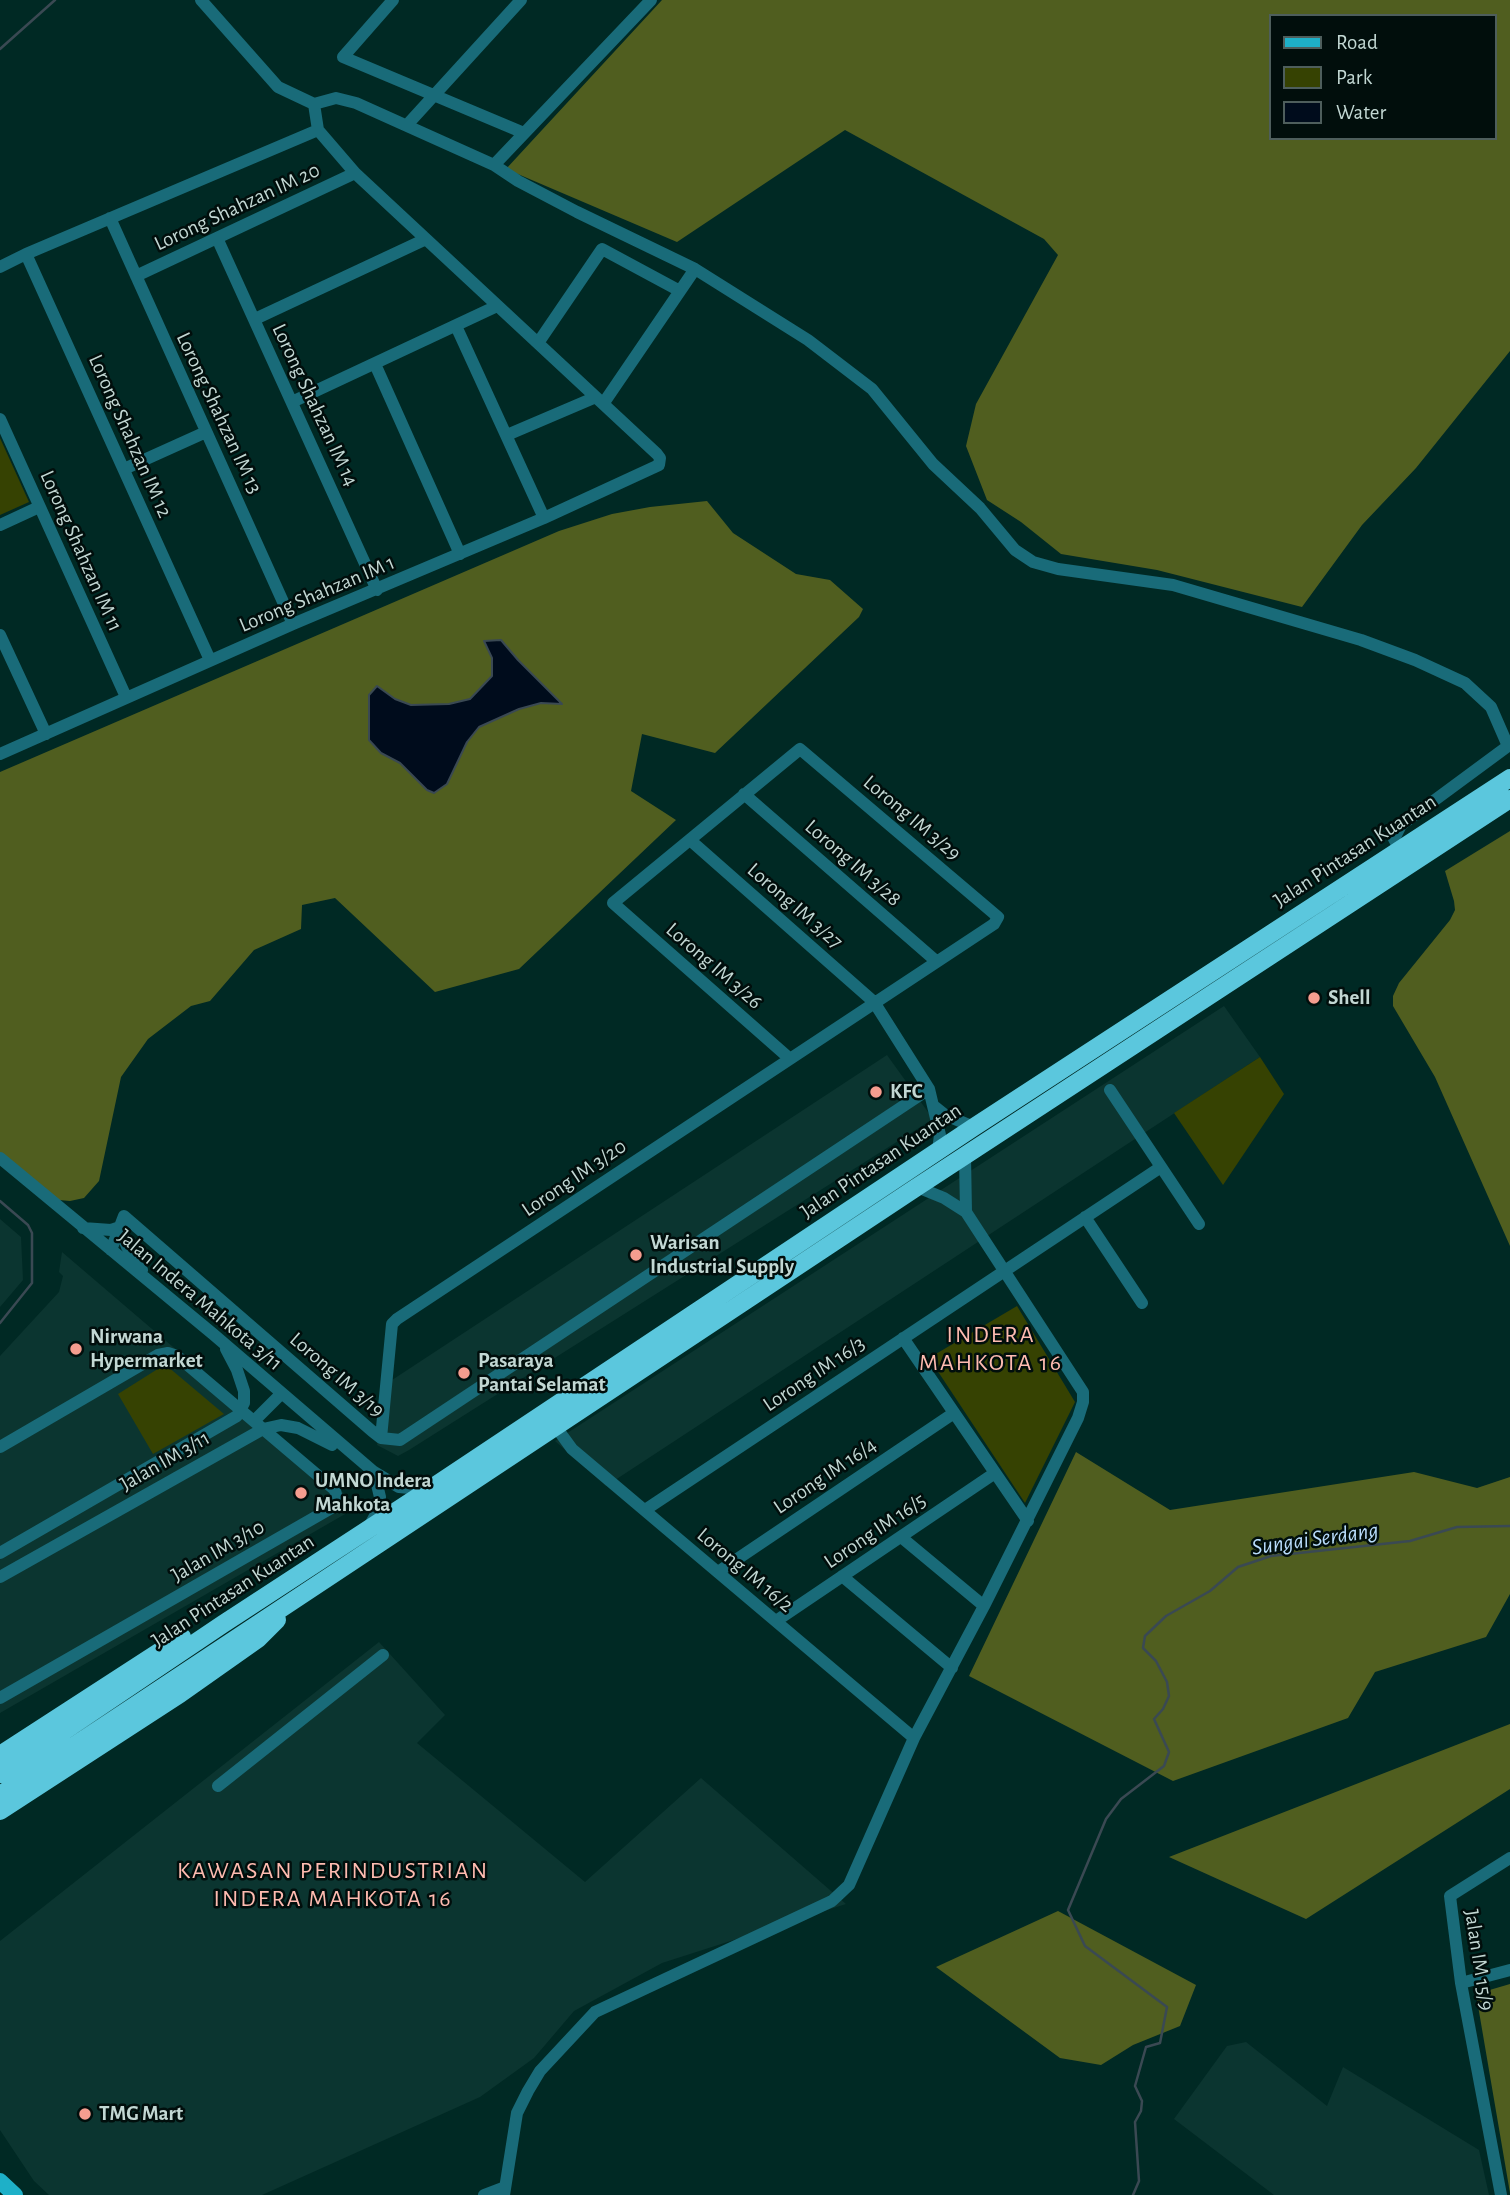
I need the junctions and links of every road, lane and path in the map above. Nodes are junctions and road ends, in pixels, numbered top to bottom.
1 (201, 0) edge
2 (393, 0) edge
3 (521, 0) edge
4 (651, 0) edge
5 (433, 95) junction
6 (314, 104) junction
7 (407, 125) junction
8 (318, 130) junction
9 (524, 133) junction
10 (494, 165) junction
11 (355, 173) junction
12 (110, 218) junction
13 (217, 238) junction
14 (426, 239) junction
15 (26, 254) junction
16 (0, 267) edge
17 (695, 269) junction
18 (136, 276) junction
19 (680, 290) junction
20 (497, 306) junction
21 (255, 319) junction
22 (456, 326) junction
23 (538, 344) junction
24 (375, 364) junction
25 (599, 400) junction
26 (292, 402) junction
27 (0, 419) edge
28 (206, 432) junction
29 (507, 435) junction
30 (124, 469) junction
31 (39, 507) junction
32 (544, 518) junction
33 (0, 525) edge
34 (460, 554) junction
35 (377, 590) junction
36 (293, 624) junction
37 (0, 635) edge
38 (210, 660) junction
39 (126, 697) junction
40 (46, 734) junction
41 (1509, 745) edge
42 (0, 754) edge
43 (1510, 778) edge
44 (744, 794) junction
45 (1510, 799) edge
46 (690, 840) junction
47 (1400, 850) junction
48 (998, 917) joint
49 (936, 961) junction
50 (874, 1002) junction
51 (789, 1058) junction
52 (929, 1089) junction
53 (1110, 1090) dead end
54 (935, 1107) junction
55 (974, 1127) junction
56 (938, 1150) junction
57 (965, 1156) junction
58 (0, 1158) edge
59 (1161, 1167) junction
60 (916, 1187) junction
61 (966, 1212) junction
62 (1085, 1217) junction
63 (122, 1222) junction
64 (1199, 1224) dead end
65 (83, 1228) junction
66 (111, 1250) junction
67 (1004, 1270) junction
68 (148, 1280) junction
69 (1142, 1303) dead end
70 (213, 1334) junction
71 (903, 1338) junction
72 (281, 1394) junction
73 (241, 1410) junction
74 (954, 1413) junction
75 (258, 1425) junction
76 (556, 1427) junction
77 (381, 1438) junction
78 (0, 1447) edge
79 (354, 1457) junction
80 (373, 1472) junction
81 (995, 1474) junction
82 (436, 1485) junction
83 (645, 1510) junction
84 (1028, 1521) junction
85 (368, 1530) junction
86 (36, 1532) junction
87 (901, 1536) junction
88 (47, 1550) junction
89 (0, 1553) edge
90 (718, 1572) junction
91 (842, 1576) junction
92 (0, 1577) edge
93 (267, 1594) junction
94 (299, 1597) junction
95 (984, 1606) junction
96 (776, 1621) junction
97 (383, 1655) dead end
98 (952, 1668) junction
99 (0, 1698) edge
100 (914, 1738) junction
101 (0, 1755) edge
102 (0, 1774) edge
103 (218, 1786) dead end
104 (0, 1795) edge
105 (0, 1811) edge
106 (1510, 1858) edge
107 (1510, 1970) edge
108 (1461, 1983) junction
109 (0, 2181) edge
110 (504, 2191) edge
111 (15, 2195) edge
112 (484, 2195) edge
113 (1501, 2195) edge

1 - 6 street
2 - 5 street
3 - 5 street
4 - 9 street
5 - 7 street
5 - 9 street
6 - 7 street
6 - 8 street
7 - 10 street
8 - 11 street
8 - 12 street
9 - 10 street
10 - 17 street
11 - 13 street, Lorong Shahzan IM 20
11 - 14 street
12 - 15 street
12 - 18 street, Lorong Shahzan IM 13
13 - 18 street, Lorong Shahzan IM 20
13 - 21 street, Lorong Shahzan IM 14
14 - 20 street
14 - 21 street
15 - 16 street
15 - 30 street, Lorong Shahzan IM 12
17 - 19 street
17 - 41 street
18 - 28 street, Lorong Shahzan IM 13
19 - 23 street
19 - 25 street
20 - 22 street
20 - 23 street
21 - 26 street, Lorong Shahzan IM 14
22 - 24 street
22 - 29 street
23 - 25 street
24 - 26 street
24 - 34 street
25 - 29 street
25 - 32 street, Lorong Shahzan IM 1
26 - 35 street, Lorong Shahzan IM 14
27 - 31 street, Lorong Shahzan IM 11
28 - 30 street
28 - 36 street, Lorong Shahzan IM 13
29 - 32 street
30 - 38 street, Lorong Shahzan IM 12
31 - 33 street
31 - 39 street, Lorong Shahzan IM 11
32 - 34 street, Lorong Shahzan IM 1
34 - 35 street, Lorong Shahzan IM 1
35 - 36 street, Lorong Shahzan IM 1
36 - 38 street, Lorong Shahzan IM 1
37 - 40 street
38 - 39 street, Lorong Shahzan IM 1
39 - 40 street, Lorong Shahzan IM 1
40 - 42 street, Lorong Shahzan IM 1
41 - 47 street
43 - 47 highway, Jalan Pintasan Kuantan
44 - 46 street
44 - 48 street, Lorong IM 3/29
44 - 49 street, Lorong IM 3/28
45 - 57 highway, Jalan Pintasan Kuantan
46 - 50 street, Lorong IM 3/27
46 - 51 street, Lorong IM 3/26
47 - 55 highway, Jalan Pintasan Kuantan
48 - 49 street, Lorong IM 3/20
49 - 50 street, Lorong IM 3/20
50 - 51 street, Lorong IM 3/20
50 - 52 street, Lorong IM 3/27
51 - 77 street, Lorong IM 3/20
52 - 54 street, Lorong IM 3/27
52 - 77 street, Lorong IM 3/19
53 - 59 street
54 - 55 street
54 - 56 street, Lorong IM 3/27
55 - 56 highway, Jalan Pintasan Kuantan
56 - 82 highway, Jalan Pintasan Kuantan
57 - 60 highway, Jalan Pintasan Kuantan
57 - 61 street
58 - 65 street, Jalan Indera Mahkota 3/11
59 - 62 street, Lorong IM 16/3
59 - 64 street
60 - 61 street
60 - 76 highway, Jalan Pintasan Kuantan
61 - 67 street
62 - 67 street, Lorong IM 16/3
62 - 69 street
63 - 65 street
63 - 66 street
63 - 68 street
63 - 77 street, Lorong IM 3/19
65 - 66 street, Jalan Indera Mahkota 3/11
66 - 68 street, Jalan Indera Mahkota 3/11
67 - 71 street, Lorong IM 16/3
67 - 84 street
68 - 70 street, Jalan Indera Mahkota 3/11
70 - 72 street, Jalan Indera Mahkota 3/11
70 - 73 street
71 - 74 street
71 - 83 street, Lorong IM 16/3
72 - 75 street
72 - 79 street, Jalan Indera Mahkota 3/11
73 - 75 street, Jalan IM 3/10
73 - 78 street, Jalan IM 3/10
73 - 86 street, Jalan IM 3/11
74 - 81 street
74 - 90 street, Lorong IM 16/4
75 - 79 street, Jalan IM 3/11
75 - 88 street, Jalan IM 3/11
75 - 99 street, Jalan IM 3/10
76 - 83 street, Lorong IM 16/2
76 - 94 highway, Jalan Pintasan Kuantan
79 - 80 street, Jalan Indera Mahkota 3/11
80 - 82 street, Jalan Indera Mahkota 3/11
80 - 85 street
81 - 84 street
81 - 87 street, Lorong IM 16/5
82 - 85 highway, Jalan Pintasan Kuantan
83 - 90 street, Lorong IM 16/2
84 - 95 street
85 - 93 highway, Jalan Pintasan Kuantan
86 - 88 street
86 - 89 street, Jalan IM 3/11
87 - 91 street, Lorong IM 16/5
87 - 95 street
88 - 92 street, Jalan IM 3/11
90 - 96 street, Lorong IM 16/2
91 - 96 street, Lorong IM 16/5
91 - 98 street
93 - 101 highway
93 - 102 highway, Jalan Pintasan Kuantan
94 - 104 highway, Jalan Pintasan Kuantan
94 - 105 highway
95 - 98 street
96 - 100 street, Lorong IM 16/2
97 - 103 street
98 - 100 street
100 - 110 street
106 - 108 street, Jalan IM 15/9
107 - 108 street
108 - 113 street, Jalan IM 15/9
109 - 111 main road
110 - 112 street

